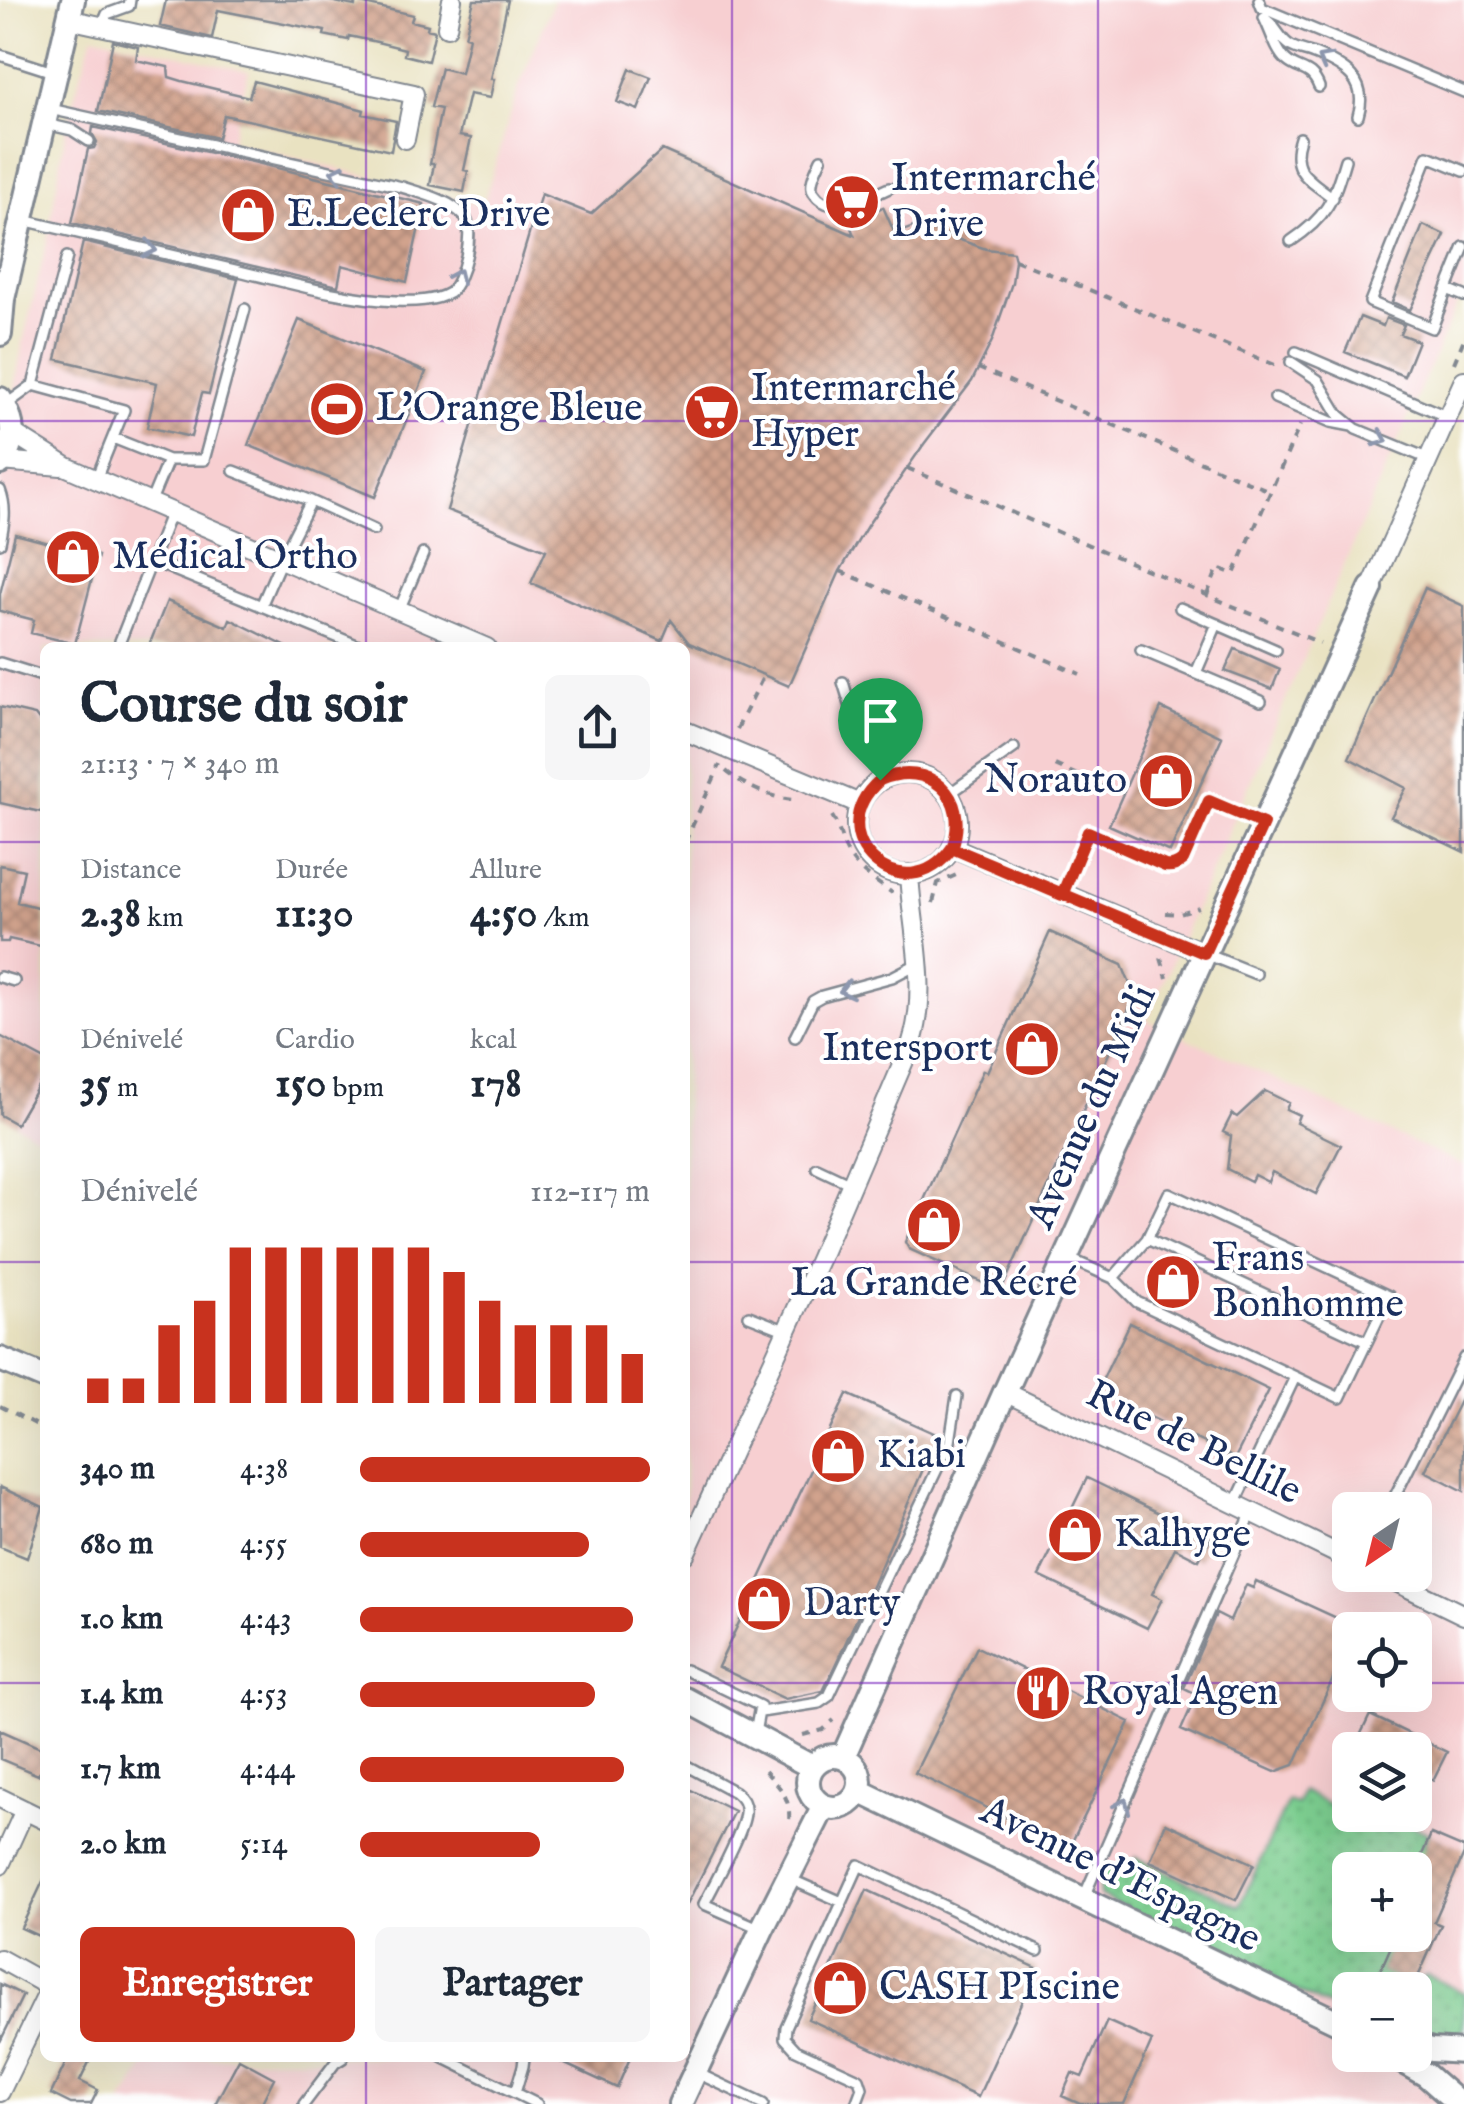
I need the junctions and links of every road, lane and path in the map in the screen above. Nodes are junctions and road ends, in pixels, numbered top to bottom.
1 (130, 0) edge
2 (452, 0) edge
3 (1261, 8) edge
4 (70, 9) edge
5 (102, 26) junction
6 (446, 27) dead end
7 (0, 55) edge
8 (56, 73) junction
9 (1318, 86) dead end
10 (1464, 92) edge
11 (45, 116) junction
12 (1358, 116) dead end
13 (1300, 138) dead end
14 (405, 139) dead end
15 (90, 142) dead end
16 (821, 159) dead end
17 (1345, 160) dead end
18 (1464, 172) edge
19 (889, 188) dead end
20 (1333, 198) junction
21 (20, 219) junction
22 (1291, 241) dead end
23 (1464, 247) edge
24 (67, 257) dead end
25 (1015, 260) dead end
26 (1448, 289) junction
27 (1464, 296) edge
28 (1, 302) edge
29 (245, 309) dead end
30 (0, 334) edge
31 (1291, 362) junction
32 (978, 368) dead end
33 (1464, 380) edge
34 (33, 385) junction
35 (1275, 398) dead end
36 (2, 403) edge
37 (1306, 412) junction
38 (1448, 418) junction
39 (1353, 426) junction
40 (13, 433) junction
41 (113, 438) junction
42 (1429, 459) junction
43 (168, 460) junction
44 (1, 462) edge
45 (67, 467) junction
46 (907, 468) dead end
47 (234, 472) dead end
48 (96, 479) junction
49 (0, 490) edge
50 (1270, 491) junction
51 (150, 502) junction
52 (311, 502) junction
53 (171, 512) junction
54 (374, 530) dead end
55 (0, 542) edge
56 (423, 554) dead end
57 (282, 560) junction
58 (152, 561) junction
59 (840, 570) dead end
60 (1371, 588) joint
61 (1207, 595) junction
62 (261, 606) junction
63 (1180, 608) dead end
64 (399, 610) junction
65 (1217, 624) junction
66 (120, 641) dead end
67 (348, 642) edge
68 (474, 642) edge
69 (1329, 647) dead end
70 (1142, 650) dead end
71 (1276, 650) dead end
72 (0, 664) edge
73 (1196, 673) junction
74 (1080, 674) dead end
75 (764, 675) dead end
76 (40, 676) edge
77 (843, 682) dead end
78 (1261, 701) dead end
79 (738, 726) dead end
80 (690, 733) edge
81 (1014, 748) dead end
82 (1055, 765) dead end
83 (880, 780) junction
84 (1108, 789) dead end
85 (949, 794) junction
86 (800, 800) dead end
87 (860, 804) junction
88 (826, 808) dead end
89 (1263, 824) junction
90 (690, 831) edge
91 (952, 848) junction
92 (910, 874) junction
93 (892, 893) dead end
94 (1062, 895) junction
95 (1204, 953) junction
96 (918, 964) junction
97 (1256, 974) dead end
98 (0, 976) edge
99 (14, 981) dead end
100 (795, 1037) dead end
101 (817, 1168) dead end
102 (851, 1184) junction
103 (1147, 1239) junction
104 (1066, 1257) junction
105 (1113, 1278) junction
106 (749, 1316) dead end
107 (787, 1331) junction
108 (1368, 1342) junction
109 (1464, 1358) edge
110 (0, 1359) edge
111 (40, 1376) edge
112 (1295, 1377) junction
113 (1005, 1392) junction
114 (957, 1396) dead end
115 (0, 1406) edge
116 (40, 1426) edge
117 (1397, 1492) edge
118 (1244, 1508) junction
119 (690, 1543) edge
120 (1332, 1551) edge
121 (1417, 1592) edge
122 (1464, 1615) edge
123 (690, 1672) edge
124 (690, 1702) edge
125 (761, 1712) junction
126 (754, 1736) junction
127 (844, 1757) junction
128 (690, 1767) edge
129 (812, 1767) junction
130 (859, 1791) junction
131 (0, 1798) edge
132 (824, 1806) junction
133 (25, 1810) junction
134 (40, 1818) edge
135 (0, 1865) edge
136 (788, 1878) junction
137 (1082, 1900) junction
138 (842, 1902) junction
139 (762, 1930) junction
140 (1038, 1951) dead end
141 (0, 1959) edge
142 (40, 1981) edge
143 (40, 2009) edge
144 (1332, 2019) edge
145 (1432, 2050) edge
146 (1464, 2052) edge
147 (337, 2062) edge
148 (452, 2062) edge
149 (524, 2062) edge
150 (694, 2072) junction
151 (1421, 2072) edge
152 (0, 2092) edge
153 (516, 2093) junction
154 (304, 2104) edge
155 (537, 2104) edge
156 (680, 2104) edge
157 (763, 2104) edge
158 (856, 2104) edge
159 (1459, 2104) edge

1 - 5 lane
2 - 6 street
3 - 9 lane
3 - 10 lane
12 -> 3 lane
4 - 5 street
4 - 8 street
5 - 14 street
7 - 8 lane
8 - 11 street
11 - 15 lane
11 - 21 street
21 -> 11 lane
13 - 20 lane
16 - 19 lane
17 - 20 lane
18 - 26 lane
20 - 22 lane
21 - 28 street
23 - 26 lane
24 - 34 lane
25 - 31 path
26 - 27 lane
28 - 30 street
29 - 43 lane
31 - 38 lane
31 - 39 lane
32 - 50 path
33 - 38 street, Avenue du Midi
34 - 36 lane
34 - 41 lane
35 - 37 lane
36 - 40 street
37 - 39 lane
37 - 50 path
38 - 42 street, Avenue du Midi
39 -> 42 lane
40 - 44 street
40 - 45 street
41 - 43 lane
41 - 48 lane
42 - 60 street, Avenue du Midi
43 - 51 lane
44 - 45 street
45 - 48 street
46 - 61 path
47 - 52 lane
48 - 51 street
49 - 55 lane
50 - 61 path
51 - 53 street
52 - 54 lane
52 - 57 lane
53 - 57 street
53 - 58 lane
56 - 64 lane
57 - 62 lane
57 - 64 street
58 - 62 lane
58 - 66 lane
59 - 74 path
60 - 89 street, Avenue du Midi
61 - 69 path
62 - 67 lane
63 - 65 lane
64 - 68 street
65 - 71 lane
65 - 73 lane
70 - 73 lane
72 - 76 lane
73 - 78 lane
75 - 79 path
77 - 83 lane
80 - 87 street
81 - 85 lane
82 - 84 path
83 - 85 street
83 - 87 street
85 - 91 street
86 - 90 path
87 - 92 street
88 - 93 path
89 - 94 lane
89 - 95 street, Avenue du Midi
91 - 92 street
91 - 94 street
92 - 96 street
94 - 95 street
95 - 97 lane
95 - 104 street, Avenue du Midi
96 -> 100 lane
96 - 102 street
98 - 99 lane
101 - 102 lane
102 - 107 street
103 - 105 lane
103 - 108 lane
103 - 108 lane
104 - 105 lane
104 - 113 street, Avenue du Midi
105 - 112 lane
106 - 107 lane
107 - 119 street
108 - 112 lane
109 - 117 lane
110 - 111 street
112 - 118 lane
113 - 118 street, Rue de Bellile
113 - 127 street, Avenue du Midi
114 - 125 lane
115 - 116 path
118 - 120 street, Rue de Bellile
137 -> 118 lane
121 - 122 street
123 - 125 lane
124 - 126 street
125 - 126 lane
126 - 129 street
127 - 129 street
127 - 130 street
128 - 139 lane
129 - 132 street
130 - 132 street
130 - 137 street, Avenue d'Espagne
131 - 133 street
132 - 136 street
133 - 134 street
133 - 135 street
136 - 138 lane
136 - 139 street
137 - 144 street, Avenue d'Espagne
138 - 140 lane
138 - 158 lane
139 - 150 street
141 - 142 street
143 - 152 street
145 - 146 street
147 - 154 lane
148 - 153 lane
149 - 153 lane
150 - 156 street
150 - 157 lane
151 - 159 street
153 - 155 lane

